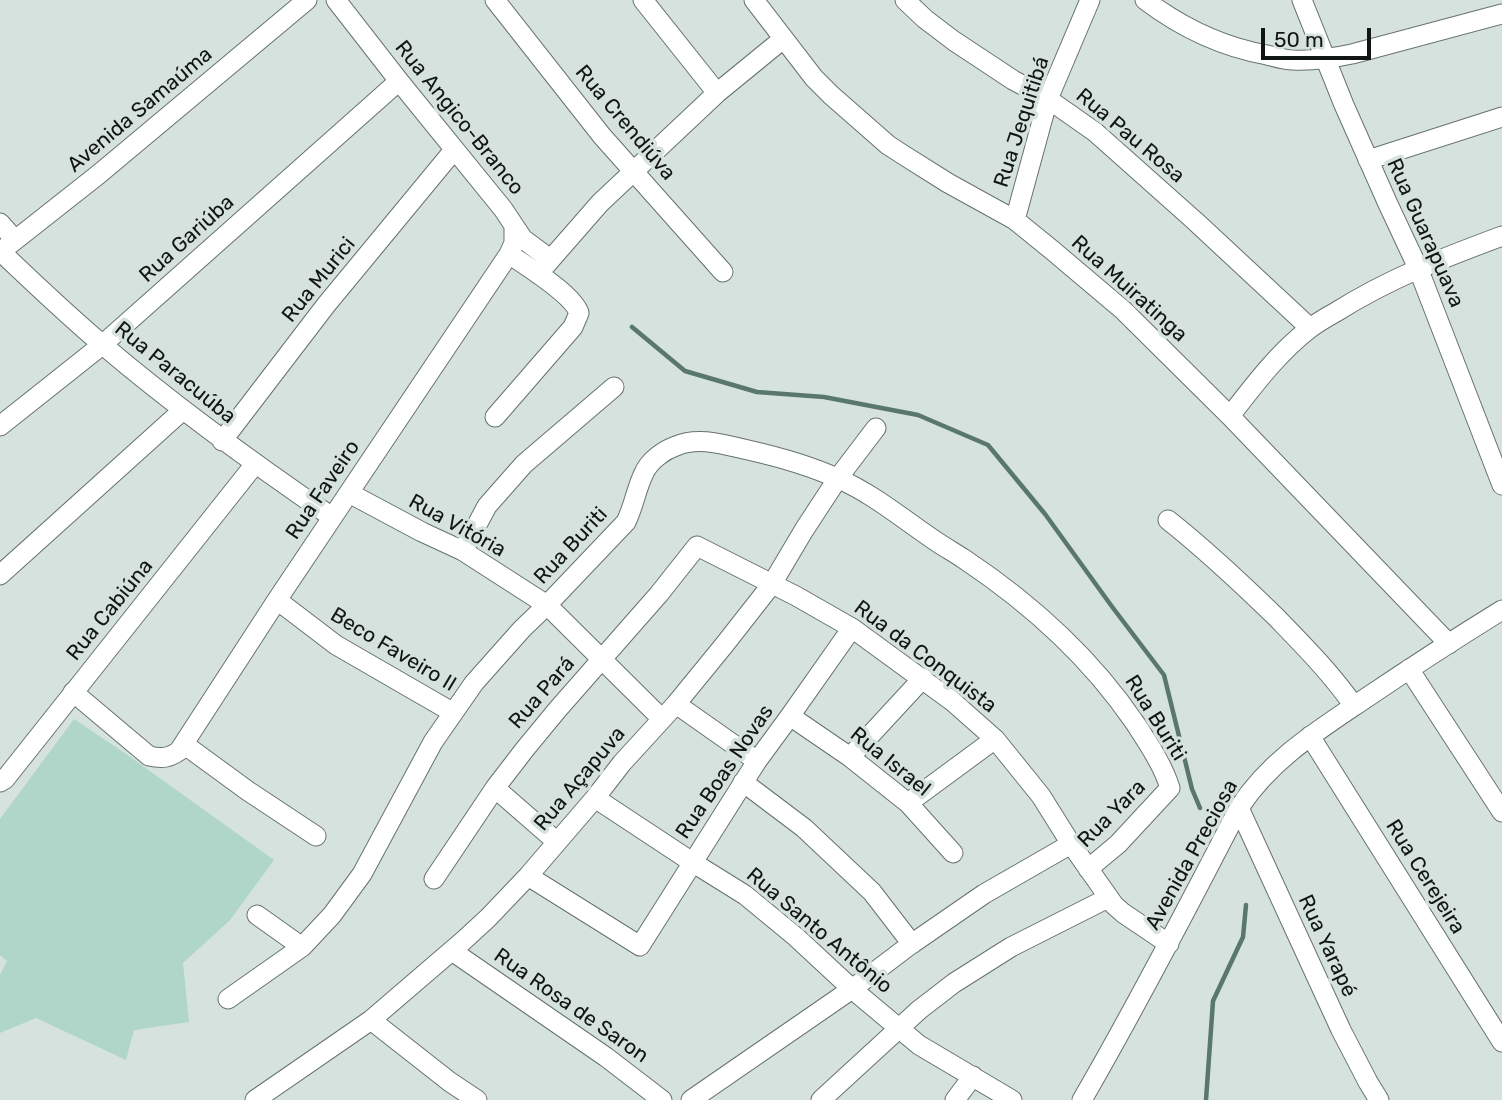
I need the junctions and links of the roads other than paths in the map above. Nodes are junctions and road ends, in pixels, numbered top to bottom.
1 (307, 0) edge
2 (336, 0) edge
3 (495, 0) edge
4 (643, 0) edge
5 (754, 0) edge
6 (905, 0) edge
7 (1090, 0) edge
8 (1145, 0) edge
9 (1302, 0) edge
10 (1502, 14) edge
11 (783, 39) junction
12 (1327, 59) junction
13 (399, 81) junction
14 (717, 93) junction
15 (1048, 99) junction
16 (1502, 117) edge
17 (454, 150) junction
18 (1368, 160) junction
19 (634, 171) junction
20 (1015, 220) junction
21 (0, 223) edge
22 (514, 227) junction
23 (1502, 236) edge
24 (5, 248) edge
25 (509, 254) junction
26 (544, 266) junction
27 (1418, 268) junction
28 (723, 272) dead end
29 (1310, 328) junction
30 (102, 345) junction
31 (614, 387) dead end
32 (183, 410) junction
33 (1230, 416) junction
34 (495, 417) dead end
35 (0, 426) edge
36 (876, 428) dead end
37 (222, 441) junction
38 (255, 464) junction
39 (838, 478) junction
40 (1502, 485) edge
41 (349, 493) junction
42 (332, 517) junction
43 (1168, 520) dead end
44 (697, 546) joint
45 (463, 551) junction
46 (0, 575) edge
47 (772, 584) junction
48 (276, 600) junction
49 (547, 606) junction
50 (1502, 610) edge
51 (852, 628) junction
52 (1448, 644) junction
53 (602, 659) junction
54 (1409, 669) junction
55 (923, 678) junction
56 (73, 692) junction
57 (676, 704) junction
58 (1354, 706) junction
59 (452, 712) junction
60 (790, 716) junction
61 (662, 719) junction
62 (1310, 736) junction
63 (995, 738) junction
64 (185, 744) junction
65 (850, 757) junction
66 (757, 761) junction
67 (0, 782) edge
68 (743, 782) junction
69 (495, 788) junction
70 (1168, 790) joint
71 (595, 798) junction
72 (908, 803) junction
73 (1239, 808) junction
74 (1502, 812) edge
75 (316, 836) dead end
76 (557, 842) junction
77 (1070, 844) junction
78 (953, 853) dead end
79 (692, 862) junction
80 (1088, 869) junction
81 (528, 876) junction
82 (434, 879) dead end
83 (1108, 898) junction
84 (257, 915) dead end
85 (912, 944) junction
86 (1169, 944) junction
87 (302, 947) junction
88 (452, 951) junction
89 (852, 989) junction
90 (228, 999) dead end
91 (371, 1020) junction
92 (899, 1029) junction
93 (1502, 1042) edge
94 (973, 1076) junction
95 (267, 1097) edge
96 (477, 1100) edge
97 (662, 1100) edge
98 (691, 1100) edge
99 (821, 1100) edge
100 (955, 1100) edge
101 (1012, 1100) edge
102 (1082, 1100) edge
103 (1378, 1100) edge

1 - 24 street, Avenida Samaúma
2 - 13 street, Rua Angico-Branco
3 - 19 street, Rua Crendiúva
4 - 14 street
5 - 11 street, Rua Muiratinga
6 - 15 street, Rua Pau Rosa
7 - 15 street, Rua Jequitibá
8 - 12 street
9 - 12 street, Rua Guarapuava
10 - 12 street
11 - 14 street
11 - 20 street, Rua Muiratinga
12 - 18 street, Rua Guarapuava
13 - 17 street, Rua Angico-Branco
13 - 30 street, Rua Gariúba
14 - 19 street
15 - 20 street, Rua Jequitibá
15 - 29 street, Rua Pau Rosa
16 - 18 street
17 - 22 street, Rua Angico-Branco
17 - 37 street, Rua Murici
18 - 27 street, Rua Guarapuava
19 - 26 street
19 - 28 street, Rua Crendiúva
20 - 33 street, Rua Muiratinga
21 - 24 street, Rua Paracuúba
22 - 25 street, Rua Faveiro
22 - 26 street, Rua Angico-Branco
23 - 27 street
24 - 30 street, Rua Paracuúba
25 - 26 street
25 - 41 street, Rua Faveiro
26 - 34 street
27 - 29 street
27 - 40 street, Rua Guarapuava
29 - 33 street
30 - 32 street, Rua Paracuúba
30 - 35 street, Rua Gariúba
31 - 45 street
32 - 37 street, Rua Paracuúba
32 - 46 street
33 - 52 street, Rua Muiratinga
36 - 39 street, Rua Açapuva
37 - 38 street, Rua Paracuúba
38 - 42 street, Rua Paracuúba
38 - 56 street, Rua Cabiúna
39 - 47 street, Rua Açapuva
39 - 49 street, Rua Buriti
39 - 70 street, Rua Buriti
41 - 42 street, Rua Faveiro
41 - 45 street, Rua Vitória
42 - 48 street, Rua Faveiro
43 - 58 street
44 - 47 street, Rua da Conquista
44 - 53 street, Rua Pará
45 - 49 street, Rua Vitória
47 - 51 street, Rua da Conquista
47 - 57 street, Rua Açapuva
48 - 59 street, Beco Faveiro II
48 - 64 street, Rua Faveiro
49 - 53 street, Rua Vitória
49 - 59 street, Rua Buriti
50 - 52 street, Avenida Preciosa
51 - 55 street, Rua da Conquista
51 - 60 street, Rua Boas Novas
52 - 54 street, Avenida Preciosa
53 - 61 street, Rua Vitória
53 - 69 street, Rua Pará
54 - 58 street, Avenida Preciosa
54 - 74 street
55 - 63 street, Rua da Conquista
55 - 65 street
56 - 64 street
56 - 67 street, Rua Cabiúna
57 - 61 street, Rua Açapuva
57 - 66 street
58 - 62 street, Avenida Preciosa
59 - 87 street, Rua Buriti
60 - 65 street, Rua Israel
60 - 66 street, Rua Boas Novas
61 - 71 street, Rua Açapuva
62 - 73 street, Avenida Preciosa
62 - 93 street, Rua Cerejeira
63 - 72 street
63 - 77 street, Rua da Conquista
64 - 75 street
65 - 72 street, Rua Israel
66 - 68 street, Rua Boas Novas
68 - 79 street, Rua Boas Novas
68 - 85 street
69 - 76 street
69 - 82 street, Rua Pará
70 - 80 street, Rua Yara
71 - 76 street, Rua Açapuva
71 - 79 street, Rua Santo Antônio
72 - 78 street, Rua Israel
73 - 86 street, Avenida Preciosa
73 - 103 street, Rua Yarapé
76 - 81 street, Rua Açapuva
77 - 80 street, Rua da Conquista
77 - 85 street
79 - 81 street, Rua Boas Novas
79 - 89 street, Rua Santo Antônio
80 - 83 street, Rua da Conquista
81 - 88 street, Rua Açapuva
83 - 86 street, Rua da Conquista
83 - 92 street
84 - 87 street
85 - 89 street
86 - 102 street, Avenida Preciosa
87 - 90 street, Rua Buriti
88 - 91 street, Rua Açapuva
88 - 97 street, Rua Rosa de Saron
89 - 92 street, Rua Santo Antônio
89 - 98 street
91 - 95 street, Rua Açapuva
91 - 96 street
92 - 94 street, Rua Santo Antônio
92 - 99 street
94 - 100 street
94 - 101 street, Rua Santo Antônio

